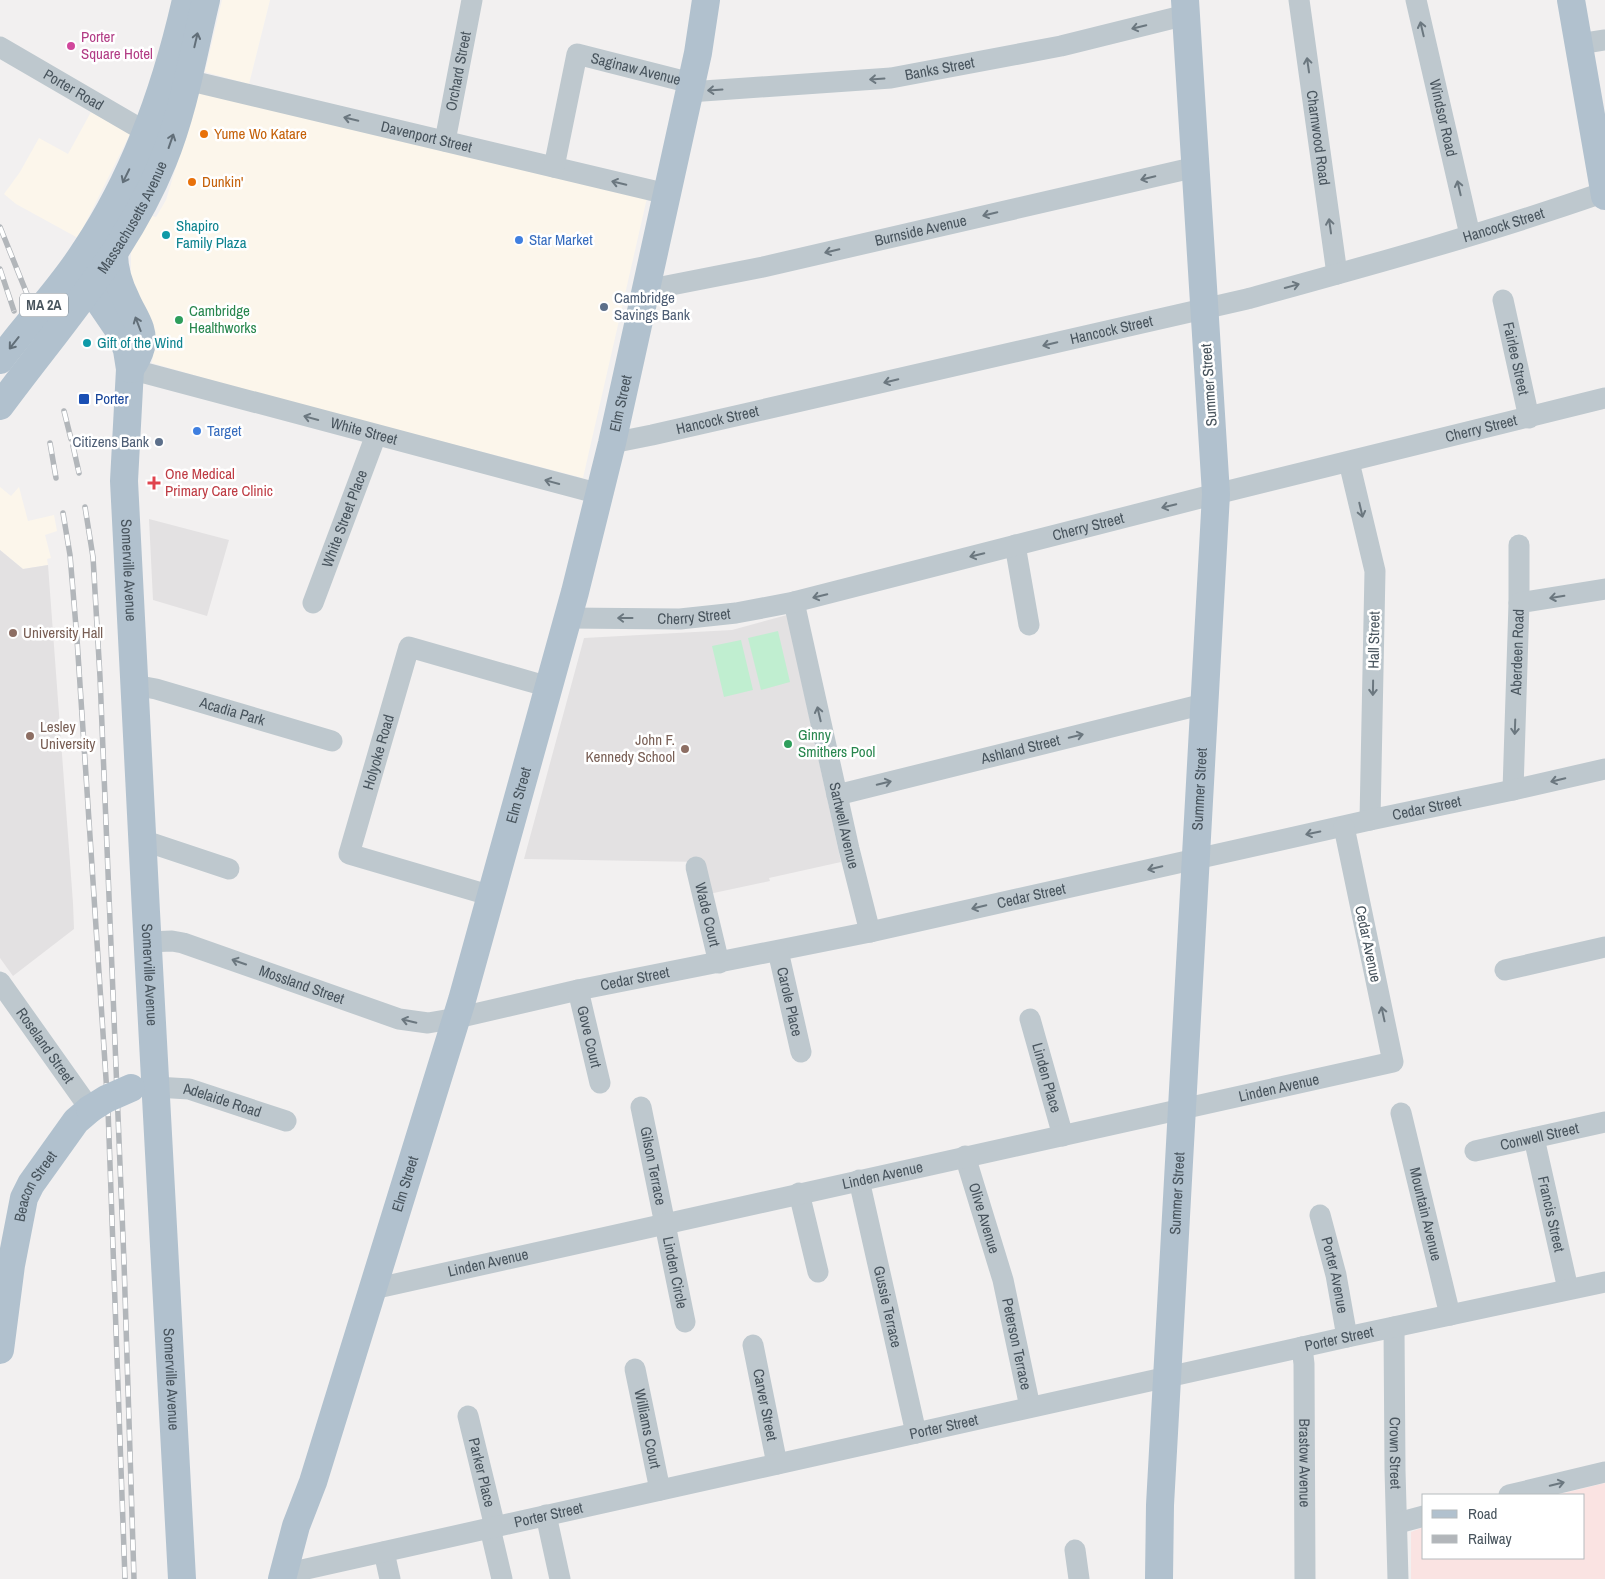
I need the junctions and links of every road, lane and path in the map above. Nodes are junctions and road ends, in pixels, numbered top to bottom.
1 (186, 0) edge
2 (206, 0) edge
3 (472, 0) edge
4 (706, 0) edge
5 (1300, 0) edge
6 (1416, 0) edge
7 (1571, 0) edge
8 (1186, 8) edge
9 (1592, 42) edge
10 (0, 47) edge
11 (187, 80) junction
12 (690, 87) junction
13 (146, 132) junction
14 (445, 141) junction
15 (554, 167) junction
16 (1196, 167) junction
17 (1605, 192) edge
18 (667, 194) junction
19 (1605, 196) edge
20 (1470, 235) junction
21 (87, 248) junction
22 (114, 253) junction
23 (1337, 274) junction
24 (90, 288) junction
25 (646, 290) junction
26 (1503, 300) dead end
27 (1204, 309) junction
28 (0, 360) edge
29 (130, 369) junction
30 (4, 391) edge
31 (1605, 398) edge
32 (1529, 418) junction
33 (376, 435) junction
34 (612, 443) junction
35 (1349, 462) junction
36 (600, 494) junction
37 (1216, 494) junction
38 (1015, 545) junction
39 (1519, 545) dead end
40 (1605, 589) edge
41 (794, 602) junction
42 (313, 603) dead end
43 (1519, 603) junction
44 (568, 618) junction
45 (1029, 625) dead end
46 (134, 686) junction
47 (549, 687) junction
48 (1204, 704) junction
49 (332, 741) dead end
50 (1605, 769) edge
51 (1513, 790) junction
52 (837, 795) junction
53 (1370, 820) junction
54 (1344, 827) junction
55 (142, 840) junction
56 (1196, 859) junction
57 (696, 867) dead end
58 (229, 869) dead end
59 (492, 896) junction
60 (870, 932) junction
61 (147, 942) junction
62 (1605, 947) edge
63 (778, 951) junction
64 (719, 963) junction
65 (1505, 970) dead end
66 (0, 982) edge
67 (578, 990) junction
68 (457, 1018) junction
69 (1030, 1020) dead end
70 (801, 1052) dead end
71 (1393, 1062) joint
72 (600, 1083) dead end
73 (144, 1088) junction
74 (641, 1107) dead end
75 (90, 1109) junction
76 (1181, 1110) junction
77 (1400, 1113) dead end
78 (286, 1121) dead end
79 (1605, 1122) edge
80 (1063, 1136) junction
81 (1534, 1138) junction
82 (1475, 1151) dead end
83 (965, 1156) junction
84 (859, 1180) junction
85 (799, 1193) junction
86 (1320, 1215) dead end
87 (665, 1224) junction
88 (9, 1227) edge
89 (818, 1272) dead end
90 (1003, 1280) joint
91 (1605, 1282) edge
92 (1568, 1289) junction
93 (373, 1290) junction
94 (1450, 1315) junction
95 (685, 1322) dead end
96 (1394, 1327) junction
97 (1347, 1337) junction
98 (753, 1345) dead end
99 (1302, 1347) junction
100 (0, 1350) edge
101 (635, 1369) dead end
102 (1168, 1377) junction
103 (1030, 1407) junction
104 (468, 1416) dead end
105 (916, 1433) junction
106 (777, 1464) junction
107 (1605, 1472) edge
108 (660, 1490) junction
109 (1514, 1494) edge
110 (546, 1515) junction
111 (1422, 1517) edge
112 (1398, 1523) junction
113 (492, 1527) junction
114 (1074, 1550) dead end
115 (384, 1552) junction
116 (283, 1576) edge
117 (182, 1579) edge
118 (390, 1579) edge
119 (502, 1579) edge
120 (560, 1579) edge
121 (1079, 1579) edge
122 (1159, 1579) edge
123 (1305, 1579) edge
124 (1398, 1579) edge

1 - 13 main road, Massachusetts Avenue / MA 2A
11 -> 2 main road, Massachusetts Avenue / MA 2A
3 - 14 street, Orchard Street
4 - 12 main road, Elm Street
23 -> 5 street, Charnwood Road
20 -> 6 street, Windsor Road
7 - 9 main road
8 -> 12 street, Banks Street
8 - 16 main road, Summer Street
9 - 17 main road
10 - 13 street, Porter Road
14 -> 11 street, Davenport Street
22 -> 11 main road, Massachusetts Avenue / MA 2A
12 - 15 street, Saginaw Avenue
12 - 18 main road, Elm Street
13 -> 21 main road, Massachusetts Avenue / MA 2A
14 - 15 street, Davenport Street
18 -> 15 street, Davenport Street
16 -> 25 street, Burnside Avenue
16 - 27 main road, Summer Street
17 - 19 main road
17 - 20 street, Hancock Street
18 - 25 main road, Elm Street
20 - 23 street, Hancock Street
21 - 24 main road, Somerville Avenue
21 -> 28 main road, Massachusetts Avenue / MA 2A
22 - 24 main road, Massachusetts Avenue / MA 2A
29 -> 22 main road, Somerville Avenue
27 -> 23 street, Hancock Street
24 - 29 main road, Somerville Avenue
24 - 30 main road, Massachusetts Avenue / MA 2A
25 - 34 main road, Elm Street
26 - 32 street, Fairlee Street
27 -> 34 street, Hancock Street
27 - 37 main road, Summer Street
33 -> 29 street, White Street
29 - 46 main road, Somerville Avenue
31 - 32 street, Cherry Street
32 - 35 street, Cherry Street
36 -> 33 street, White Street
33 - 42 street, White Street Place
34 - 36 main road, Elm Street
35 - 37 street, Cherry Street
35 -> 53 street, Hall Street
36 - 44 main road, Elm Street
37 -> 38 street, Cherry Street
37 - 48 main road, Summer Street
38 -> 41 street, Cherry Street
38 - 45 street
39 - 43 street
40 -> 43 street, Aberdeen Road
41 -> 44 street, Cherry Street
52 -> 41 street, Sartwell Avenue
43 -> 51 street, Aberdeen Road
44 - 47 main road, Elm Street
46 - 49 street, Acadia Park
46 - 55 main road, Somerville Avenue
47 - 59 main road, Elm Street
47 - 59 street, Holyoke Road
52 -> 48 street, Ashland Street
48 - 56 main road, Summer Street
50 -> 51 street, Cedar Street
51 - 53 street, Cedar Street
52 - 60 street, Sartwell Avenue
53 - 54 street, Cedar Street
54 -> 56 street, Cedar Street
71 -> 54 street, Cedar Avenue
55 - 58 street
55 - 61 main road, Somerville Avenue
56 -> 60 street, Cedar Street
56 - 76 main road, Summer Street
57 - 64 street, Wade Court
59 - 68 main road, Elm Street
60 - 63 street, Cedar Street
68 -> 61 street, Mossland Street
61 - 73 main road, Somerville Avenue
62 - 65 street
63 - 64 street, Cedar Street
63 - 70 street, Carole Place
64 - 67 street, Cedar Street
66 - 75 street, Roseland Street
67 - 68 street, Cedar Street
67 - 72 street, Gove Court
68 - 93 main road, Elm Street
69 - 80 street, Linden Place
71 - 76 street, Linden Avenue
73 - 75 main road, Beacon Street, bridge
73 - 78 street, Adelaide Road
73 - 117 main road, Somerville Avenue
74 - 87 street, Gilson Terrace
75 - 88 main road, Beacon Street
76 - 80 street, Linden Avenue
76 - 102 main road, Summer Street
77 - 94 street, Mountain Avenue
79 - 81 street, Conwell Street
80 - 83 street, Linden Avenue
81 - 82 street, Conwell Street
81 - 92 street, Francis Street
83 - 84 street, Linden Avenue
83 - 90 street, Olive Avenue
84 - 85 street, Linden Avenue
84 - 105 street, Gussie Terrace
85 - 87 street, Linden Avenue
85 - 89 street
86 - 97 street, Porter Avenue
87 - 93 street, Linden Avenue
87 - 95 street, Linden Circle
88 - 100 main road, Beacon Street
90 - 103 street, Peterson Terrace
91 - 92 street, Porter Street
92 - 94 street, Porter Street
93 - 116 main road, Elm Street
94 - 96 street, Porter Street
96 - 97 street, Porter Street
96 - 112 street, Crown Street
97 - 99 street, Porter Street
98 - 106 street, Carver Street
99 - 102 street, Porter Street
99 - 123 street, Brastow Avenue
101 - 108 street, Williams Court
102 - 103 street, Porter Street
102 - 122 main road, Summer Street
103 - 105 street, Porter Street
104 - 113 street, Parker Place
105 - 106 street, Porter Street
106 - 108 street, Porter Street
109 -> 107 street
108 - 110 street, Porter Street
110 - 113 street, Porter Street
110 - 120 street
111 - 112 street
112 - 124 street, Crown Street
113 - 115 street, Porter Street
113 - 119 street, Parker Place
114 - 121 street
115 - 116 street, Porter Street
115 - 118 street

